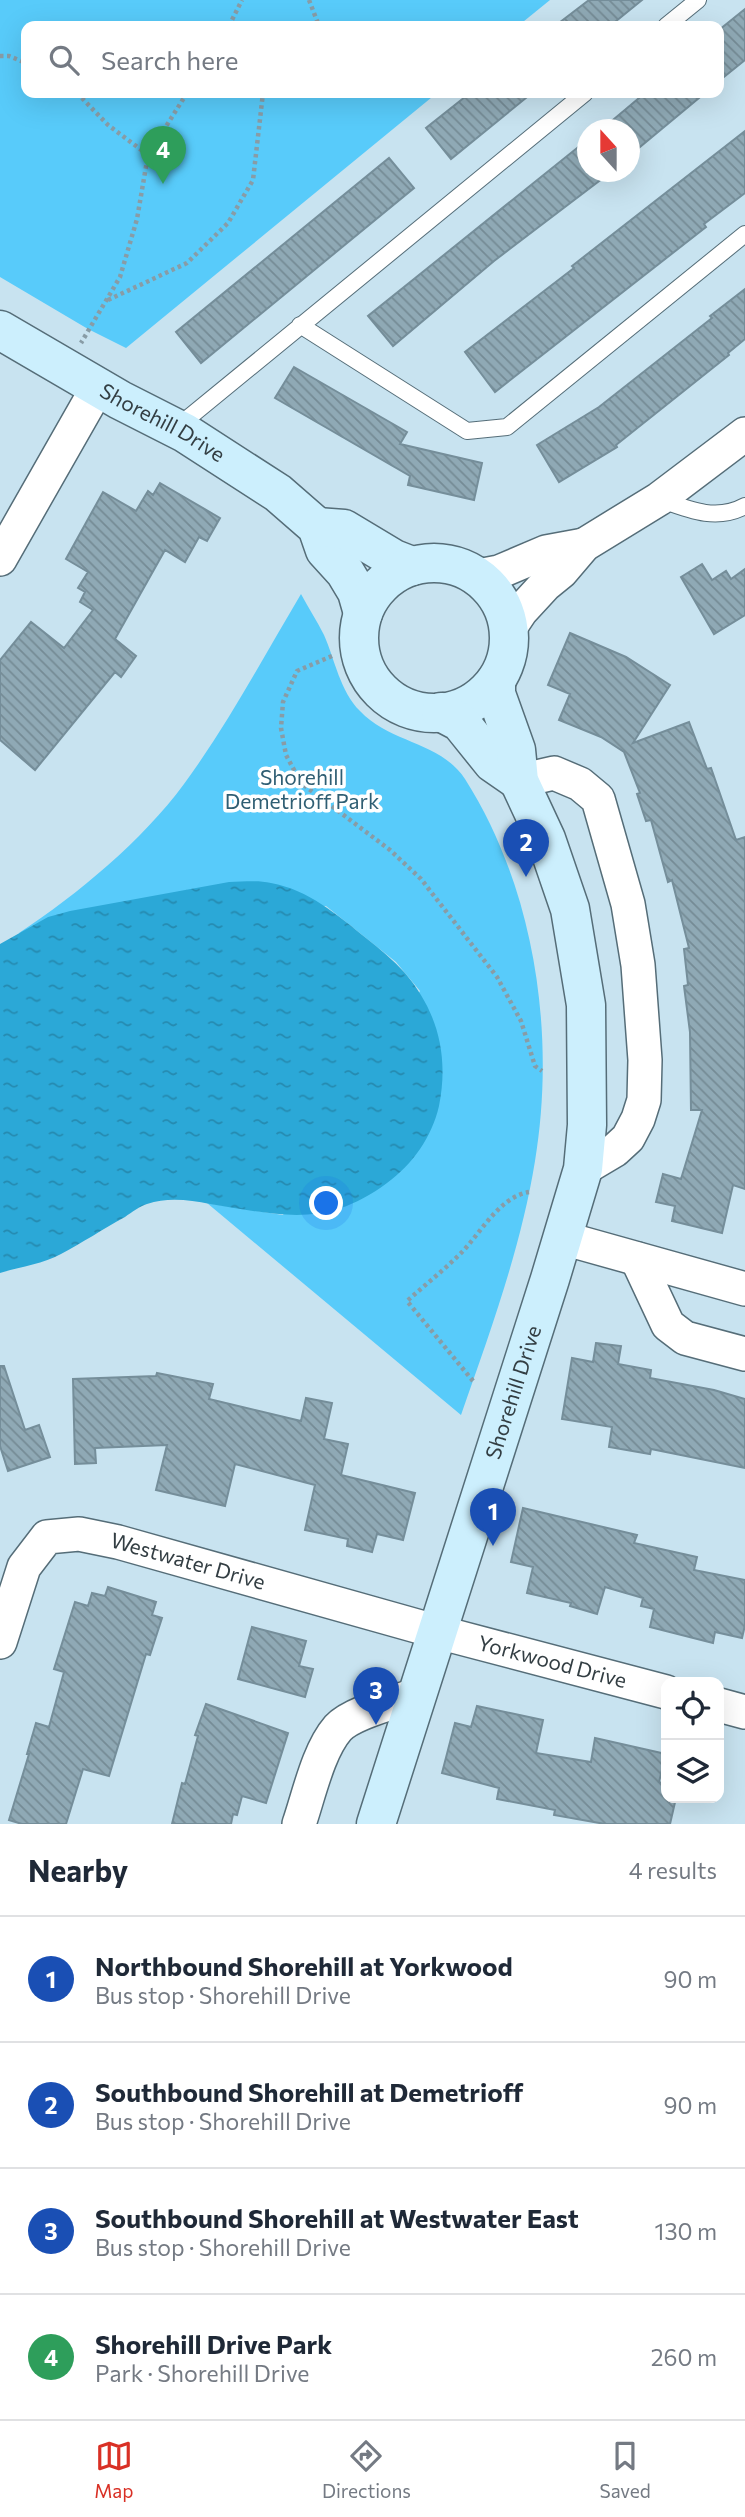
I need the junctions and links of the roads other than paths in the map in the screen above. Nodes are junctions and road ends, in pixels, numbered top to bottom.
1 (698, 0) edge
2 (672, 21) edge
3 (579, 98) edge
4 (745, 234) edge
5 (300, 325) junction
6 (0, 330) edge
7 (98, 387) junction
8 (176, 428) junction
9 (745, 433) edge
10 (659, 499) junction
11 (745, 506) edge
12 (317, 527) junction
13 (584, 545) junction
14 (0, 559) edge
15 (412, 566) junction
16 (478, 576) junction
17 (363, 613) junction
18 (509, 629) junction
19 (496, 681) junction
20 (441, 712) junction
21 (519, 781) junction
22 (583, 1169) junction
23 (563, 1238) junction
24 (637, 1259) junction
25 (745, 1289) edge
26 (745, 1354) edge
27 (438, 1632) junction
28 (0, 1642) edge
29 (661, 1691) edge
30 (418, 1694) junction
31 (724, 1706) edge
32 (745, 1712) edge
33 (299, 1824) edge
34 (376, 1824) edge

1 - 2 lane
3 - 5 lane
4 - 5 lane
5 - 8 lane
6 - 7 street, Shorehill Drive
7 - 8 street, Shorehill Drive
7 - 14 street
8 - 12 street, Shorehill Drive
9 - 10 street
10 - 11 lane
10 - 13 street
12 - 15 street
12 - 17 street, Shorehill Drive
13 - 16 street
13 - 18 street
15 - 16 street, Shorehill Drive
15 - 17 street, Shorehill Drive
16 - 18 street, Shorehill Drive
17 - 20 street, Shorehill Drive
18 - 19 street, Shorehill Drive
19 - 20 street, Shorehill Drive
19 - 21 street, Shorehill Drive
20 - 21 street, Shorehill Drive
21 - 22 street, Shorehill Drive
21 - 22 street
22 - 23 street, Shorehill Drive
23 - 24 street
23 - 27 street, Shorehill Drive
24 - 25 street
24 - 26 street
27 - 28 street, Westwater Drive
27 - 29 street, Yorkwood Drive
27 - 30 street, Shorehill Drive
30 - 33 street
30 - 34 street, Shorehill Drive
31 - 32 street

